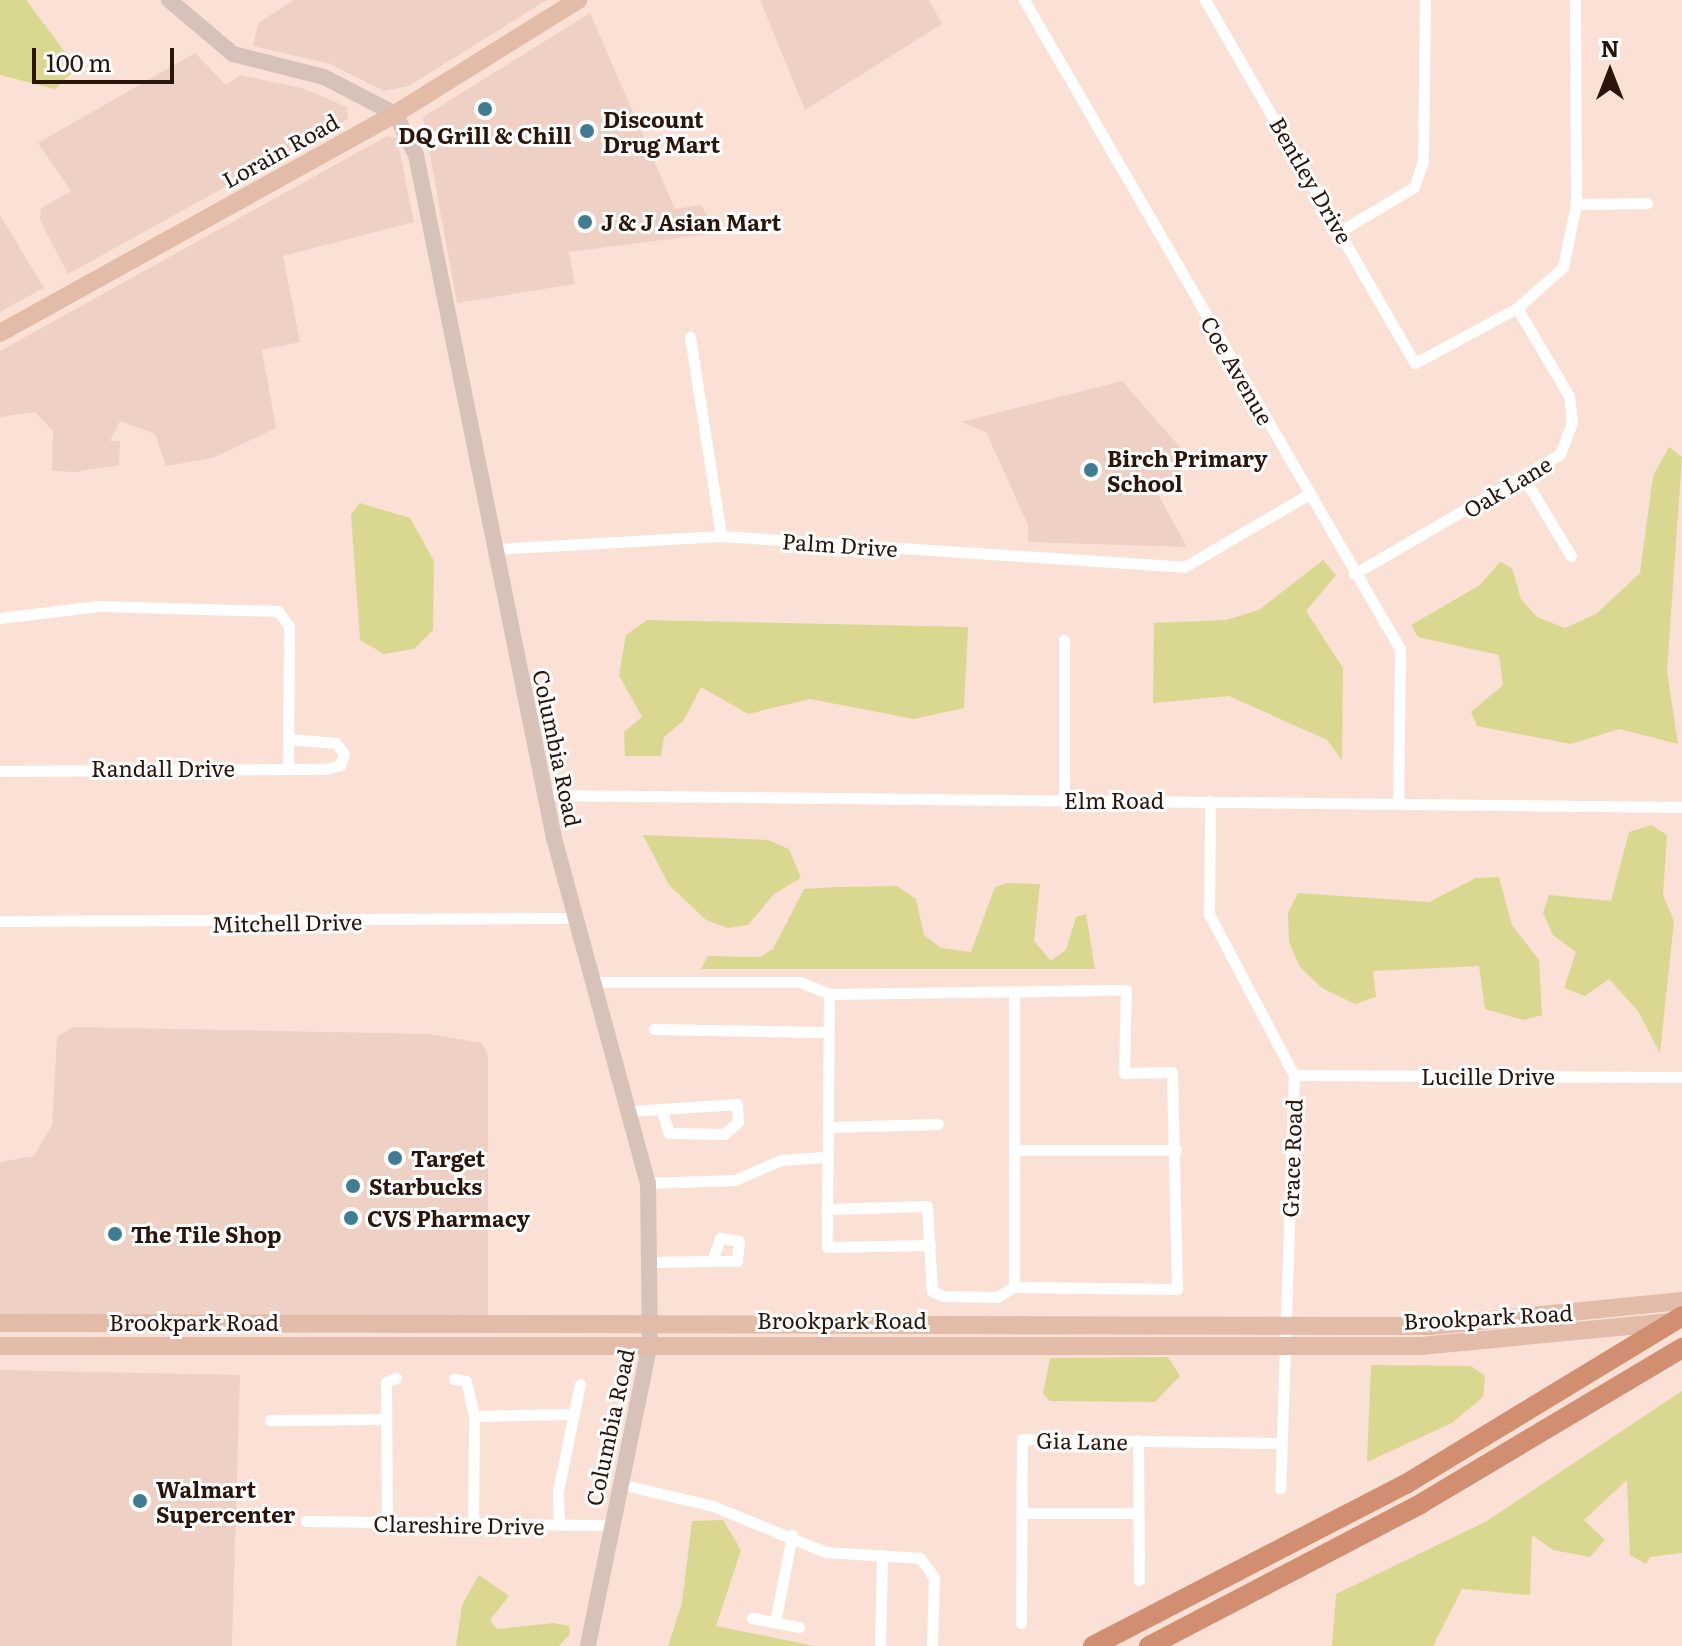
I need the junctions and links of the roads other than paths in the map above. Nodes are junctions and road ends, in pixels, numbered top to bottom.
1 (169, 0) edge
2 (578, 0) edge
3 (1024, 0) edge
4 (1205, 0) edge
5 (1425, 0) edge
6 (1575, 0) edge
7 (395, 114) junction
8 (1647, 203) dead end
9 (1576, 204) junction
10 (1342, 230) junction
11 (1517, 308) junction
12 (0, 333) edge
13 (690, 337) dead end
14 (1524, 478) junction
15 (1309, 494) junction
16 (721, 536) junction
17 (495, 549) junction
18 (1571, 556) dead end
19 (1354, 574) junction
20 (0, 618) edge
21 (1064, 640) dead end
22 (289, 739) junction
23 (288, 769) junction
24 (0, 771) edge
25 (545, 795) junction
26 (1064, 800) junction
27 (1210, 801) junction
28 (1398, 802) junction
29 (1682, 807) edge
30 (573, 918) junction
31 (0, 921) edge
32 (590, 982) junction
33 (1014, 993) junction
34 (829, 994) junction
35 (654, 1029) dead end
36 (826, 1032) junction
37 (1294, 1075) junction
38 (1682, 1077) edge
39 (632, 1111) junction
40 (662, 1111) junction
41 (938, 1124) dead end
42 (829, 1127) junction
43 (1015, 1150) junction
44 (1176, 1150) junction
45 (824, 1157) junction
46 (648, 1183) junction
47 (826, 1209) junction
48 (930, 1245) junction
49 (712, 1261) dead end
50 (650, 1262) junction
51 (1014, 1287) junction
52 (1682, 1301) edge
53 (1682, 1318) edge
54 (0, 1323) edge
55 (1284, 1327) junction
56 (649, 1334) junction
57 (0, 1346) edge
58 (1284, 1347) junction
59 (1682, 1348) edge
60 (396, 1378) dead end
61 (454, 1379) dead end
62 (580, 1384) dead end
63 (572, 1414) junction
64 (474, 1416) junction
65 (386, 1419) junction
66 (270, 1420) dead end
67 (1138, 1440) junction
68 (1278, 1443) junction
69 (620, 1484) junction
70 (1280, 1489) dead end
71 (1021, 1513) junction
72 (1139, 1513) junction
73 (306, 1521) dead end
74 (387, 1525) junction
75 (473, 1525) junction
76 (559, 1525) junction
77 (611, 1525) junction
78 (792, 1535) junction
79 (882, 1555) junction
80 (1139, 1580) dead end
81 (752, 1618) dead end
82 (775, 1622) junction
83 (1021, 1623) dead end
84 (799, 1627) dead end
85 (588, 1646) edge
86 (880, 1646) edge
87 (932, 1646) edge
88 (1093, 1646) edge
89 (1149, 1646) edge

1 - 7 street
2 - 7 main road, Lorain Road
3 - 15 street, Coe Avenue
4 - 10 street, Bentley Drive
5 - 10 street
6 - 9 street
7 - 12 main road, Lorain Road
7 - 17 street, Columbia Road
8 - 9 street
9 - 11 street
10 - 11 street, Bentley Drive
11 - 14 street, Oak Lane
13 - 16 street
14 - 18 street
14 - 19 street, Oak Lane
15 - 16 street, Palm Drive
15 - 19 street, Coe Avenue
16 - 17 street, Palm Drive
17 - 25 street, Columbia Road
19 - 28 street, Coe Avenue
20 - 22 street
21 - 26 street
22 - 23 street
22 - 23 street, Randall Drive
23 - 24 street, Randall Drive
25 - 26 street, Elm Road
25 - 30 street, Columbia Road
26 - 27 street, Elm Road
27 - 28 street, Elm Road
27 - 37 street, Grace Road
28 - 29 street, Elm Road
30 - 31 street, Mitchell Drive
30 - 32 street, Columbia Road
32 - 34 street
32 - 39 street, Columbia Road
33 - 34 street
33 - 43 street
33 - 44 street
34 - 36 street
35 - 36 street
36 - 42 street
37 - 38 street, Lucille Drive
37 - 55 street, Grace Road
39 - 40 street
39 - 46 street, Columbia Road
40 - 40 street
41 - 42 street
42 - 45 street
43 - 44 street
43 - 51 street
44 - 51 street
45 - 46 street
45 - 47 street
46 - 50 street, Columbia Road
47 - 48 street
47 - 48 street
48 - 51 street
49 - 50 street
50 - 56 street, Columbia Road
52 - 55 main road, Brookpark Road
53 - 58 main road, Brookpark Road
53 - 88 highway
54 - 56 main road, Brookpark Road
55 - 56 main road, Brookpark Road
55 - 58 street, Grace Road
56 - 57 main road, Brookpark Road
56 - 58 main road, Brookpark Road
56 - 69 street, Columbia Road
58 - 68 street, Grace Road
59 - 89 highway
60 - 65 street
61 - 64 street
62 - 63 street
63 - 64 street
63 - 76 street
64 - 75 street
65 - 66 street
65 - 74 street
67 - 68 street, Gia Lane
67 - 71 street, Gia Lane
67 - 72 street
68 - 70 street, Grace Road
69 - 77 street, Columbia Road
69 - 78 street
71 - 72 street
71 - 83 street, Gia Lane
72 - 80 street
73 - 74 street, Clareshire Drive
74 - 75 street, Clareshire Drive
75 - 76 street, Clareshire Drive
76 - 77 street, Clareshire Drive
77 - 85 street, Columbia Road
78 - 79 street
78 - 82 street
79 - 86 street
79 - 87 street
81 - 82 street
82 - 84 street

